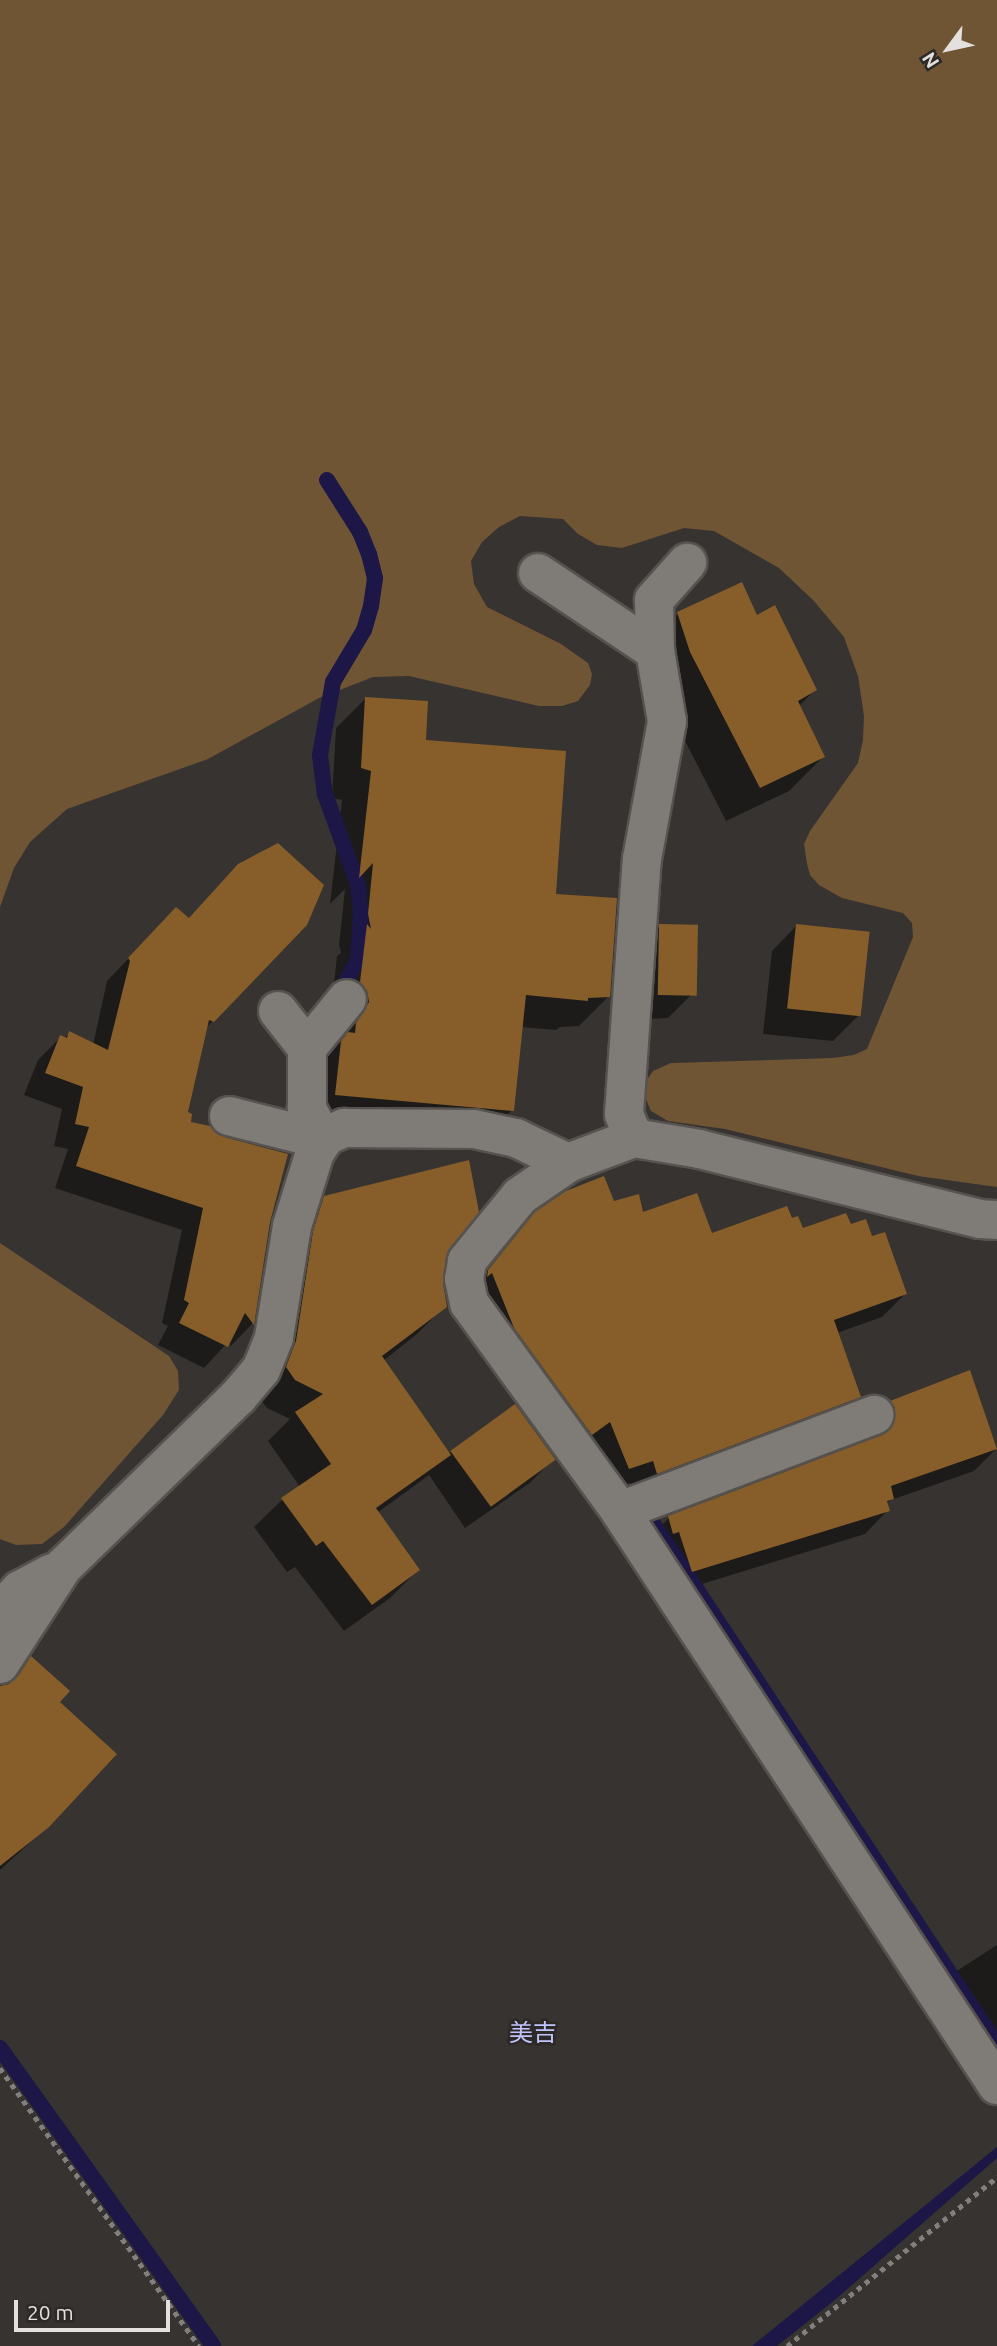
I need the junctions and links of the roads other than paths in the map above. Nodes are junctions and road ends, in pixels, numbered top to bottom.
1 (687, 564) dead end
2 (538, 573) dead end
3 (655, 651) junction
4 (347, 999) dead end
5 (278, 1012) dead end
6 (307, 1048) junction
7 (229, 1116) dead end
8 (634, 1138) junction
9 (323, 1140) junction
10 (568, 1163) junction
11 (997, 1220) edge
12 (874, 1415) dead end
13 (620, 1511) junction
14 (63, 1567) junction
15 (0, 1612) edge
16 (0, 1664) edge
17 (997, 2085) edge

1 - 3 street
2 - 3 street
3 - 8 street
4 - 6 street
5 - 6 street
6 - 9 street
7 - 9 street
8 - 10 street
8 - 11 street
9 - 10 street
9 - 14 street
10 - 13 street
12 - 13 street
13 - 17 street
14 - 15 street
14 - 16 street

